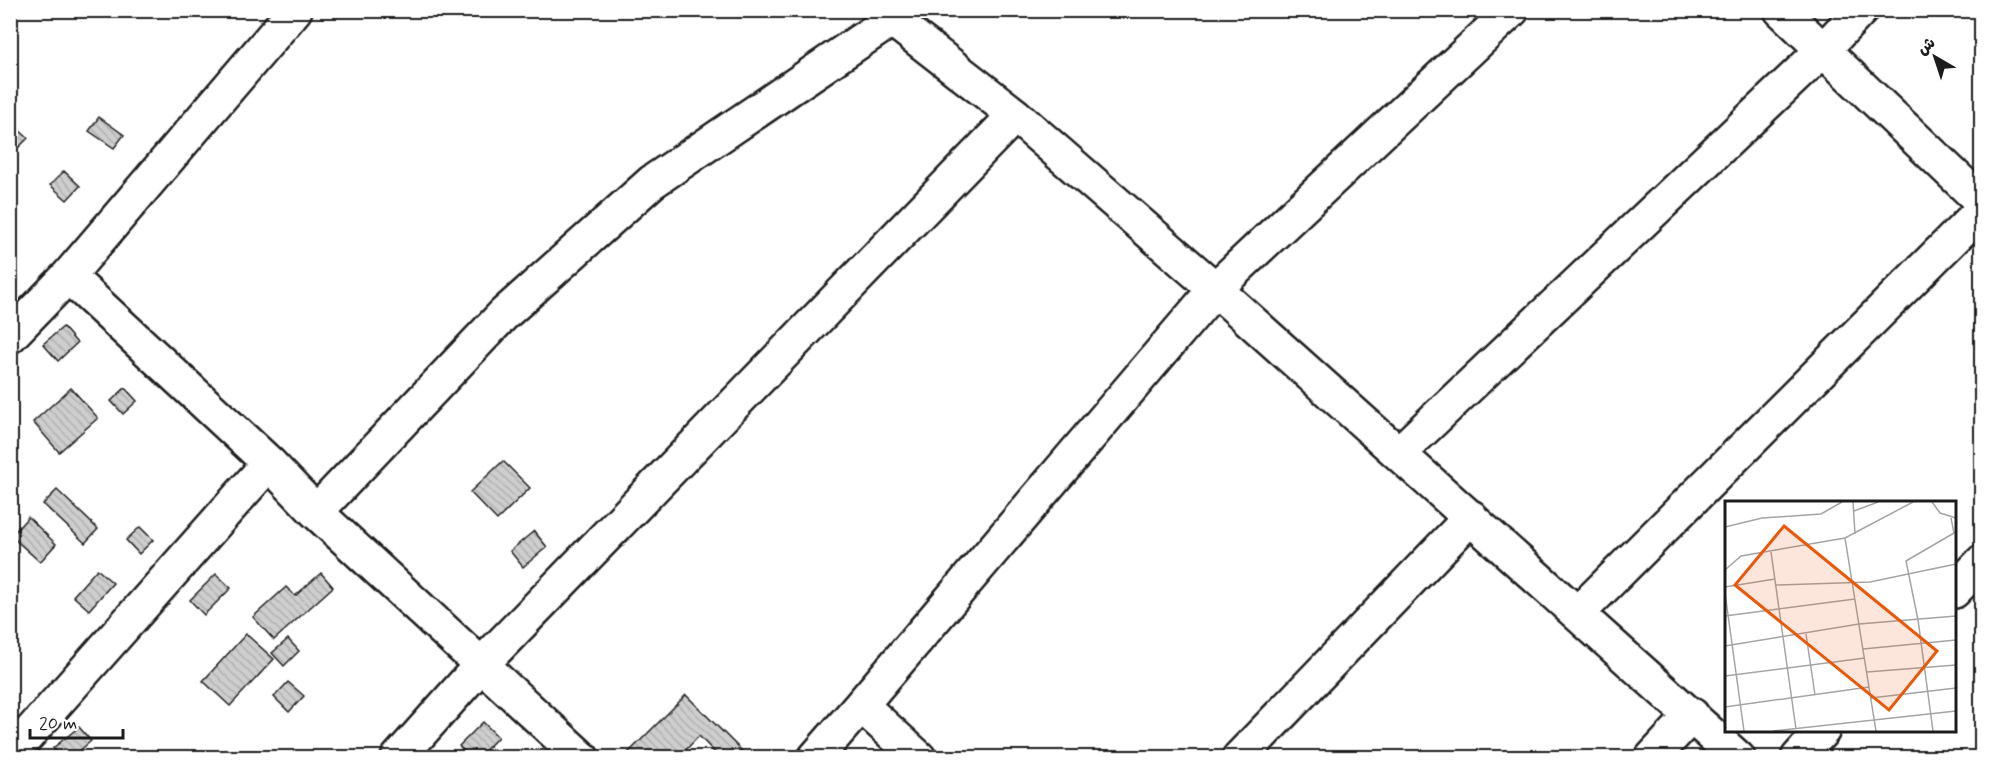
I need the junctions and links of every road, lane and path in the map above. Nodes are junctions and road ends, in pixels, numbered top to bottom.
1 (295, 10) edge
2 (1512, 10) edge
3 (1781, 10) edge
4 (1861, 10) edge
5 (891, 14) edge
6 (1822, 51) junction
7 (1015, 115) junction
8 (1982, 202) edge
9 (1982, 210) edge
10 (68, 276) junction
11 (1215, 289) junction
12 (10, 336) edge
13 (1399, 453) junction
14 (269, 463) junction
15 (316, 512) junction
16 (1471, 517) junction
17 (1982, 562) edge
18 (1956, 589) edge
19 (1578, 613) junction
20 (481, 665) junction
21 (861, 705) junction
22 (1692, 715) junction
23 (1821, 732) edge
24 (10, 755) edge
25 (398, 758) edge
26 (582, 758) edge
27 (815, 758) edge
28 (919, 758) edge
29 (1239, 758) edge
30 (1652, 758) edge
31 (1738, 758) edge
32 (1798, 758) edge

1 - 10 street
2 - 11 street
3 - 6 street
4 - 6 street
5 - 7 street
5 - 15 street
6 - 8 street
6 - 13 street
7 - 11 street
7 - 20 street
9 - 19 street
10 - 12 street
10 - 14 street
11 - 13 street
11 - 21 street
13 - 16 street
14 - 15 street
14 - 24 street
15 - 20 street
16 - 19 street
16 - 29 street
17 - 18 street
19 - 22 street
20 - 25 street
20 - 26 street
21 - 27 street
21 - 28 street
22 - 30 street
22 - 31 street
23 - 32 street

